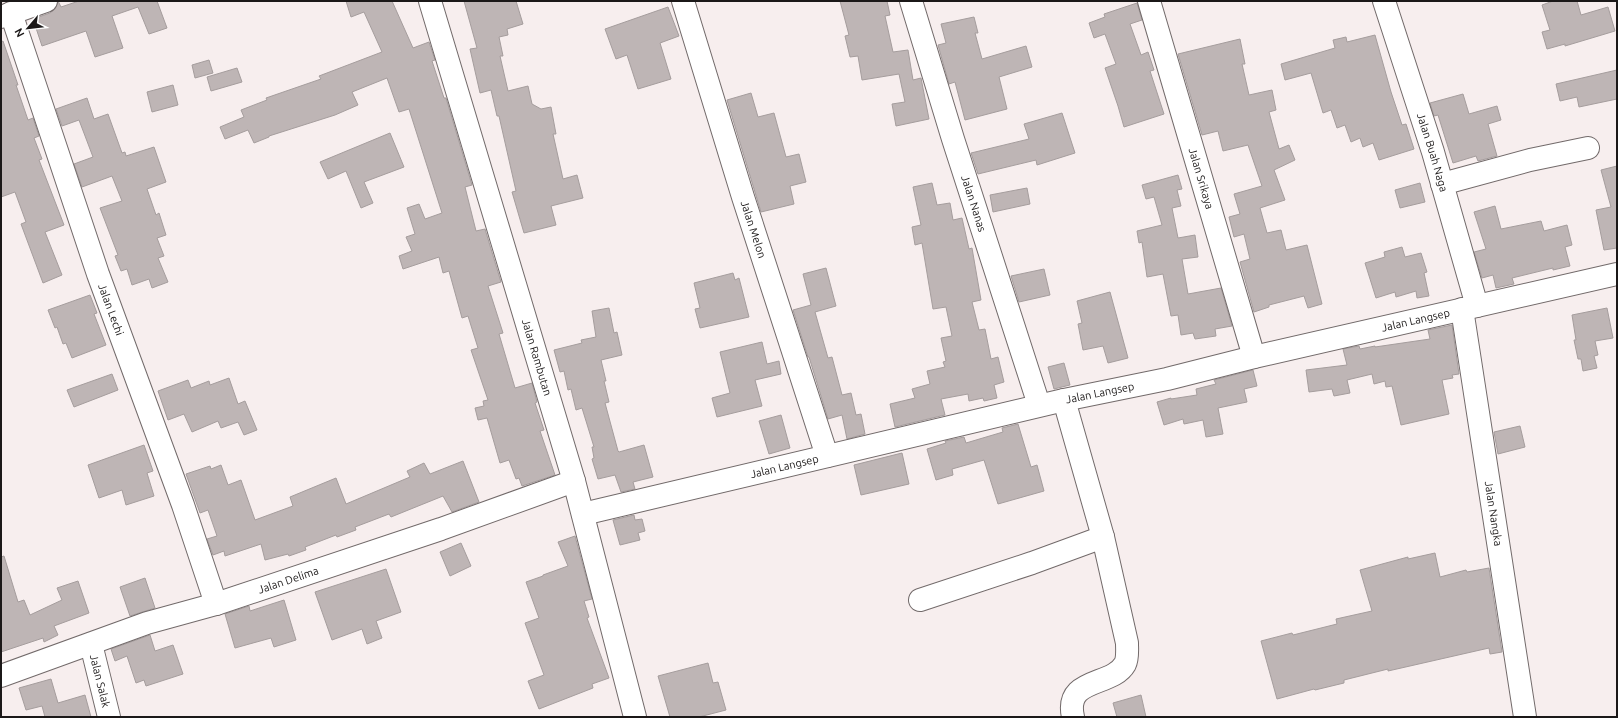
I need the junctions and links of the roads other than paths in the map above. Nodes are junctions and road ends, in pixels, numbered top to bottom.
1 (46, 1) edge
2 (430, 1) edge
3 (683, 1) edge
4 (911, 1) edge
5 (1148, 1) edge
6 (1384, 1) edge
7 (6, 15) edge
8 (1588, 148) dead end
9 (1442, 184) junction
10 (1617, 274) edge
11 (1470, 308) junction
12 (1254, 357) junction
13 (1064, 400) junction
14 (1039, 406) junction
15 (827, 456) junction
16 (574, 482) junction
17 (584, 514) junction
18 (1103, 537) junction
19 (920, 600) dead end
20 (216, 604) junction
21 (91, 644) junction
22 (1, 676) edge
23 (109, 717) edge
24 (635, 717) edge
25 (1073, 717) edge
26 (1525, 717) edge

1 - 7 street
2 - 16 street, Jalan Rambutan
3 - 15 street, Jalan Melon
4 - 14 street, Jalan Nanas
5 - 12 street, Jalan Srikaya
6 - 9 street, Jalan Buah Naga
7 - 20 street, Jalan Lechi
8 - 9 street
9 - 11 street, Jalan Buah Naga
10 - 11 street, Jalan Langsep
11 - 12 street, Jalan Langsep
11 - 26 street, Jalan Nangka
12 - 13 street, Jalan Langsep
13 - 14 street, Jalan Langsep
13 - 18 street
14 - 15 street, Jalan Langsep
15 - 17 street, Jalan Langsep
16 - 17 street, Jalan Rambutan
16 - 20 street, Jalan Delima
17 - 24 street, Jalan Rambutan
18 - 19 street
18 - 25 street
20 - 21 street, Jalan Delima
21 - 22 street, Jalan Delima
21 - 23 street, Jalan Salak

